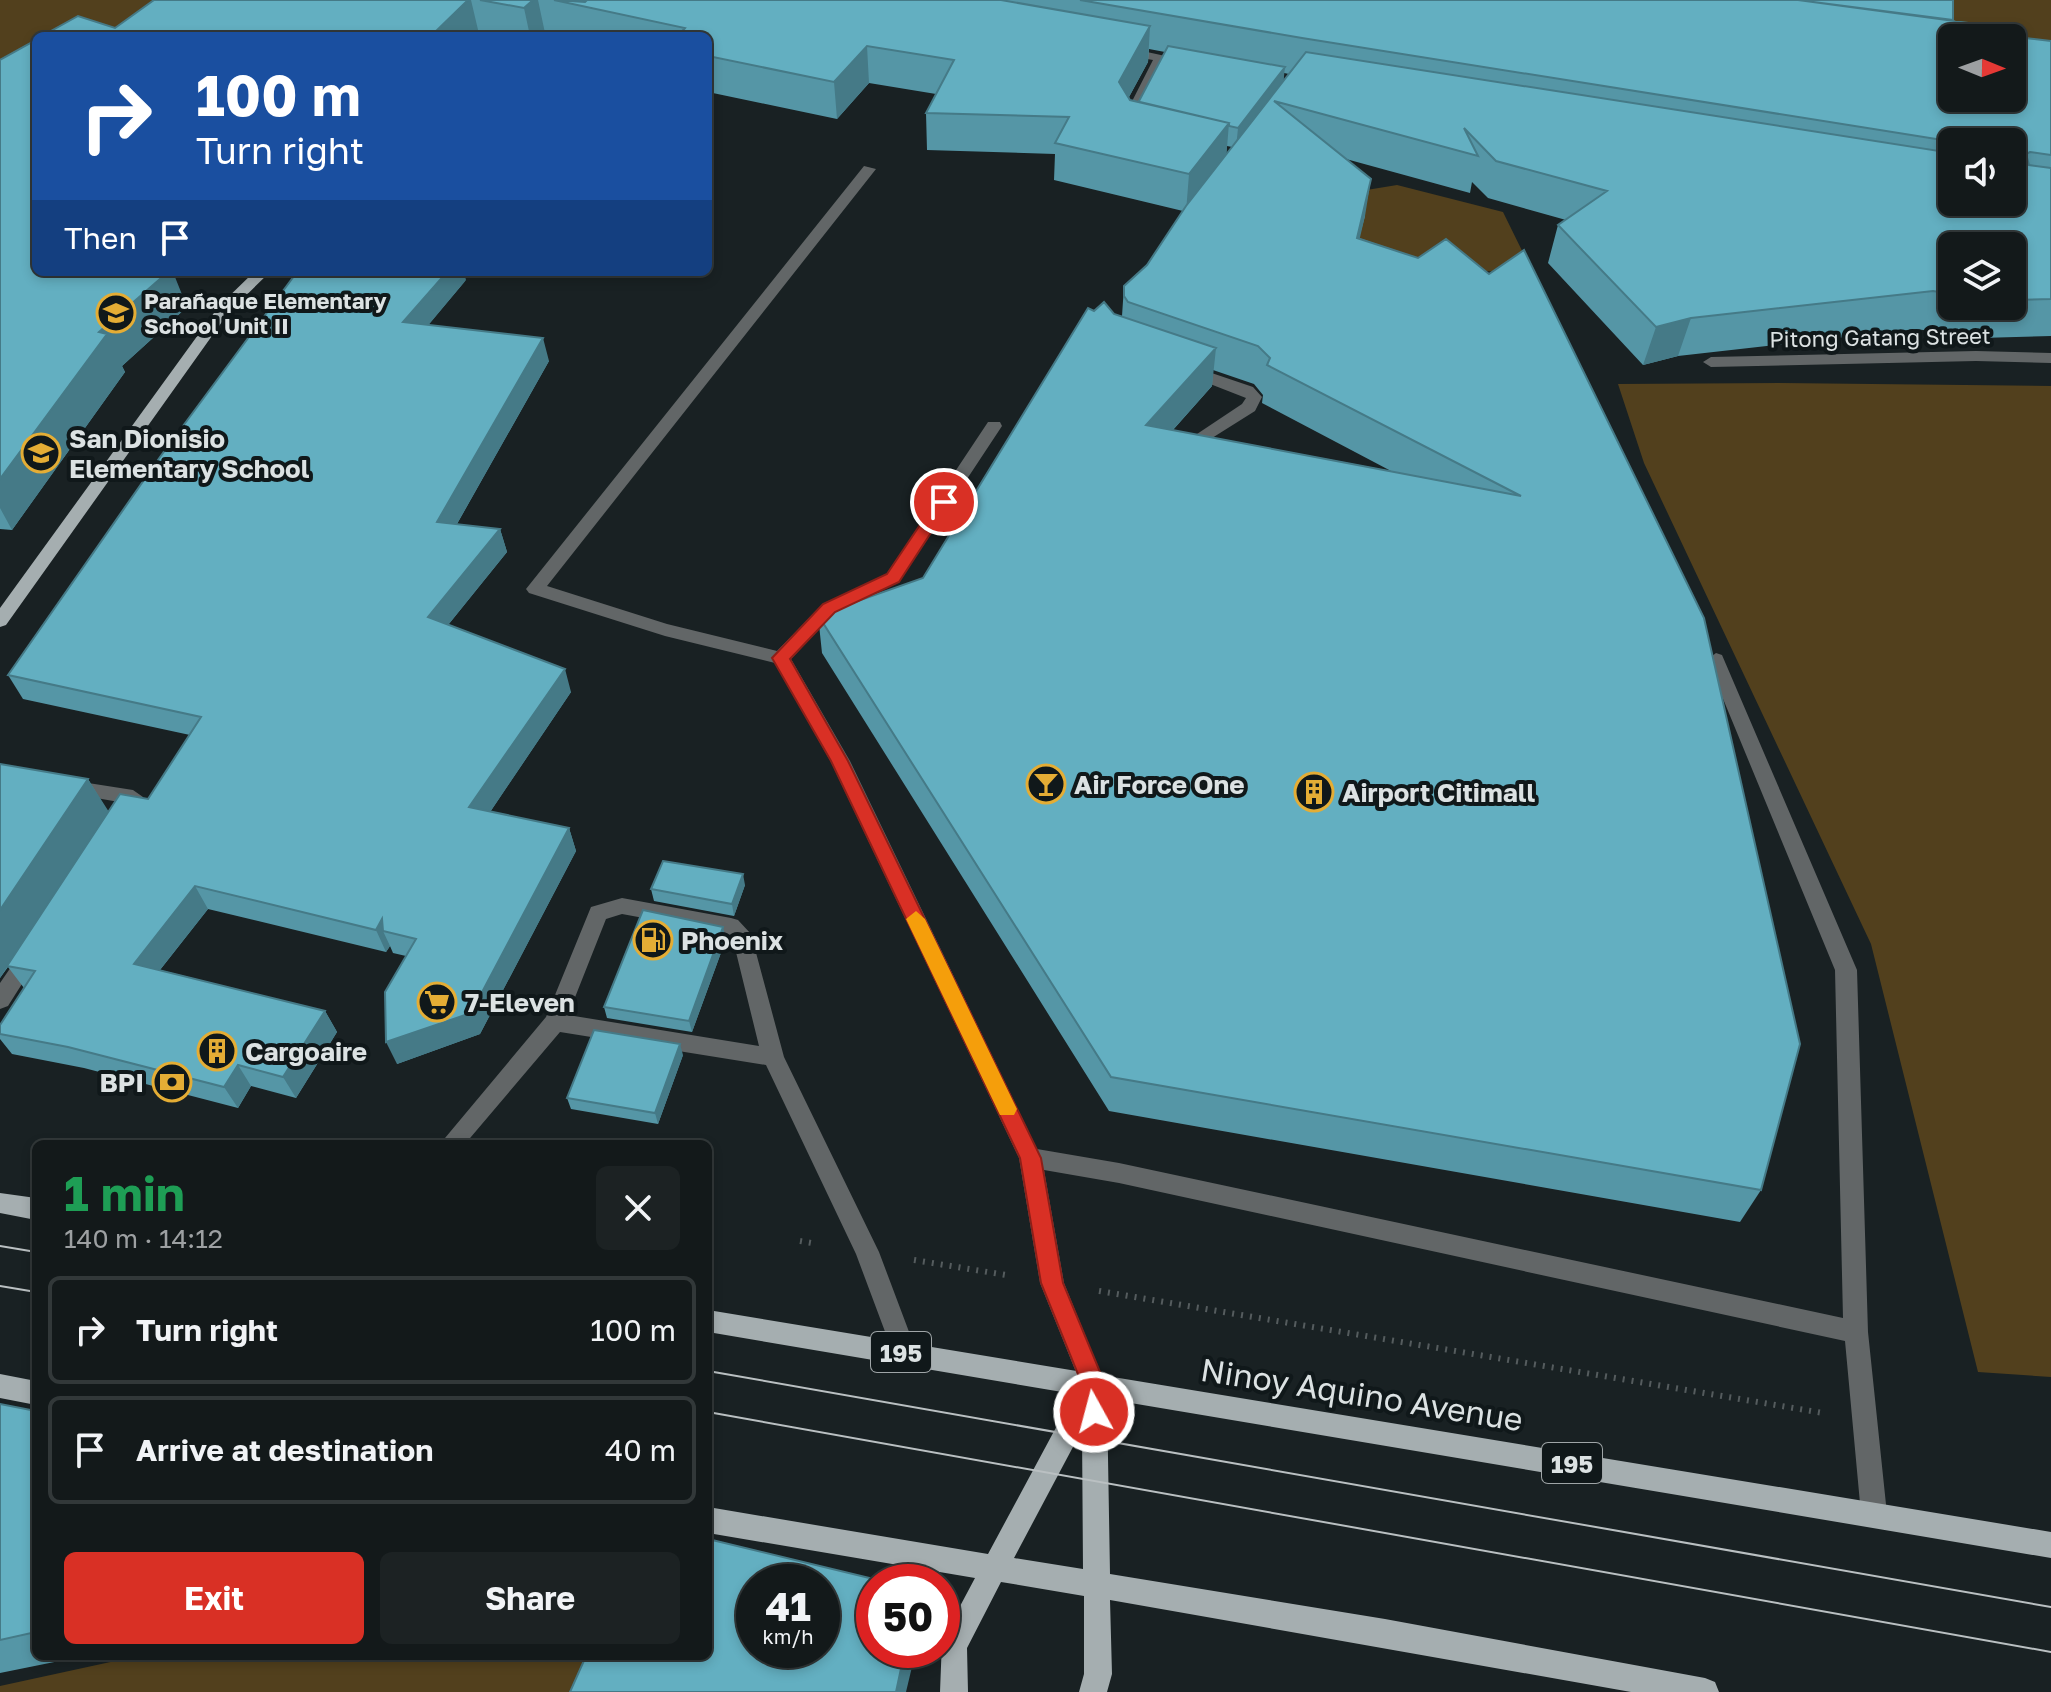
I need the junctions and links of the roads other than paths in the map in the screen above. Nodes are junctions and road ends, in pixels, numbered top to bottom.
1 (1115, 49) edge
2 (1161, 58) junction
3 (1206, 66) edge
4 (1136, 132) edge
5 (869, 169) dead end
6 (259, 276) edge
7 (2051, 358) edge
8 (1711, 362) edge
9 (1177, 366) edge
10 (994, 426) dead end
11 (1180, 454) edge
12 (0, 621) edge
13 (781, 658) junction
14 (1716, 660) edge
15 (44, 783) edge
16 (117, 823) edge
17 (42, 937) edge
18 (0, 1000) edge
19 (555, 1022) junction
20 (773, 1057) junction
21 (454, 1140) edge
22 (1030, 1158) junction
23 (0, 1203) edge
24 (32, 1208) edge
25 (712, 1322) edge
26 (1856, 1332) junction
27 (905, 1353) junction
28 (1093, 1384) junction
29 (0, 1386) edge
30 (32, 1392) edge
31 (1874, 1514) junction
32 (712, 1521) edge
33 (2051, 1545) edge
34 (997, 1567) junction
35 (1097, 1585) junction
36 (954, 1692) edge
37 (1093, 1692) edge
38 (1705, 1692) edge

1 - 2 street
2 - 3 street
2 - 4 street
5 - 13 street
6 - 12 main road
7 - 8 street, Pitong Gatang Street
9 - 11 street
10 - 13 street
13 - 22 street
14 - 26 street
15 - 16 street
17 - 18 street
19 - 20 street
19 - 20 street
19 - 21 street
20 - 27 street
22 - 26 street
22 - 28 street
23 - 24 main road
25 - 27 main road, Ninoy Aquino Avenue / 195
26 - 31 street
27 - 28 main road, Ninoy Aquino Avenue / 195
28 - 31 main road, Ninoy Aquino Avenue / 195
28 - 34 main road
28 - 35 main road
29 - 30 main road
31 - 33 main road, Ninoy Aquino Avenue / 195
32 - 34 main road
34 - 35 main road
34 - 36 main road
35 - 37 main road
35 - 38 main road

